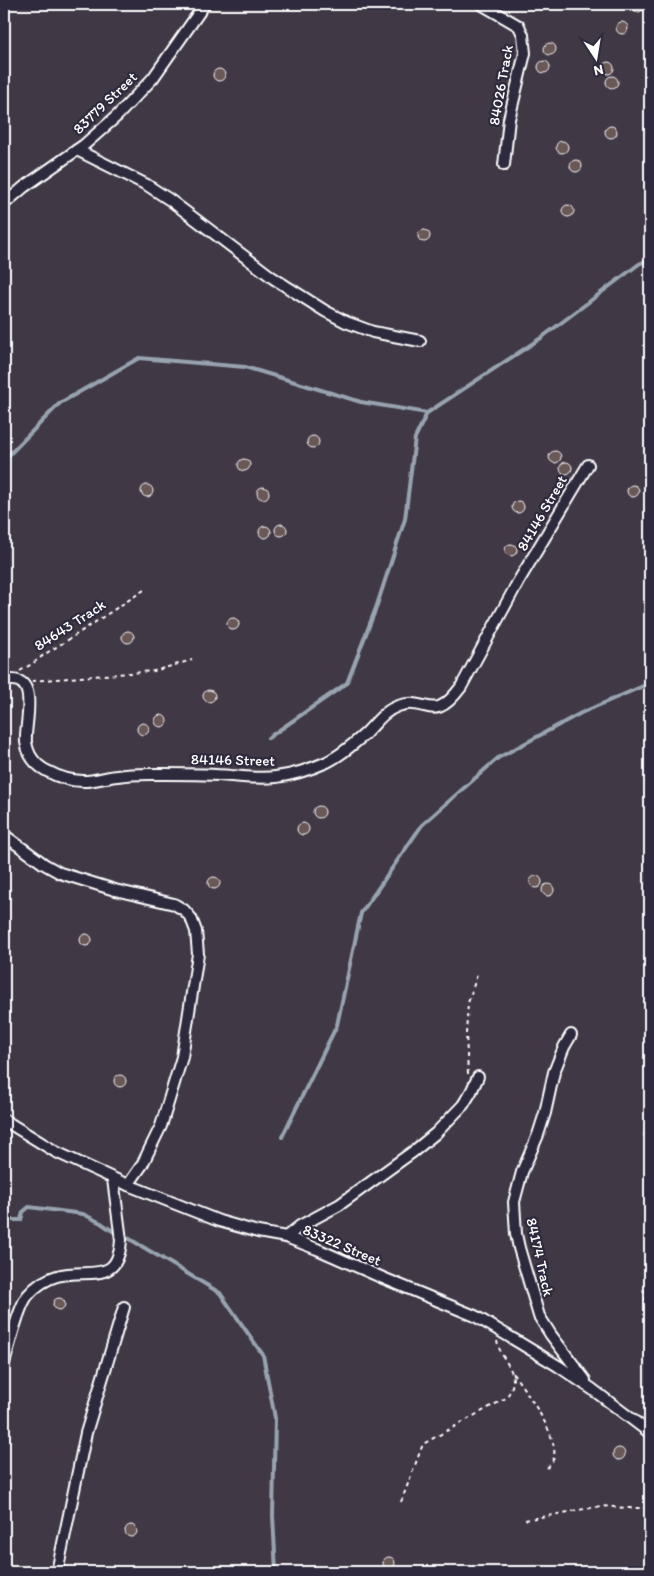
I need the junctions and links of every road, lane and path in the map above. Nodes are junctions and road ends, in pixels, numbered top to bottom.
1 (206, 4) edge
2 (481, 4) edge
3 (77, 150) junction
4 (504, 165) dead end
5 (4, 204) edge
6 (420, 341) dead end
7 (588, 464) dead end
8 (147, 588) dead end
9 (192, 660) dead end
10 (16, 674) dead end
11 (4, 681) edge
12 (24, 686) junction
13 (4, 835) edge
14 (477, 975) dead end
15 (571, 1035) dead end
16 (478, 1077) dead end
17 (469, 1096) junction
18 (4, 1120) edge
19 (113, 1178) junction
20 (128, 1185) junction
21 (286, 1237) junction
22 (650, 1275) edge
23 (124, 1307) dead end
24 (650, 1325) edge
25 (496, 1329) junction
26 (6, 1351) edge
27 (4, 1364) edge
28 (513, 1373) junction
29 (592, 1389) junction
30 (650, 1433) edge
31 (545, 1470) dead end
32 (401, 1502) dead end
33 (650, 1508) edge
34 (525, 1520) dead end
35 (57, 1572) edge

1 - 3 street, 83779 Street
2 - 4 street, 84026 Track
3 - 5 street, 83779 Street
3 - 6 street
7 - 12 street, 84146 Street
8 - 10 path, 84643 Track
9 - 12 path
11 - 12 street
13 - 20 street
14 - 17 path
15 - 29 street, 84174 Track
16 - 17 street
17 - 21 street
18 - 19 street, 83322 Street
19 - 20 street, 83322 Street
19 - 26 street
20 - 21 street, 83322 Street
21 - 25 street, 83322 Street
22 - 24 path
23 - 35 street
25 - 28 path
25 - 29 street, 83322 Street
26 - 27 street
28 - 31 path
28 - 32 path
29 - 30 street, 83322 Street
33 - 34 path

